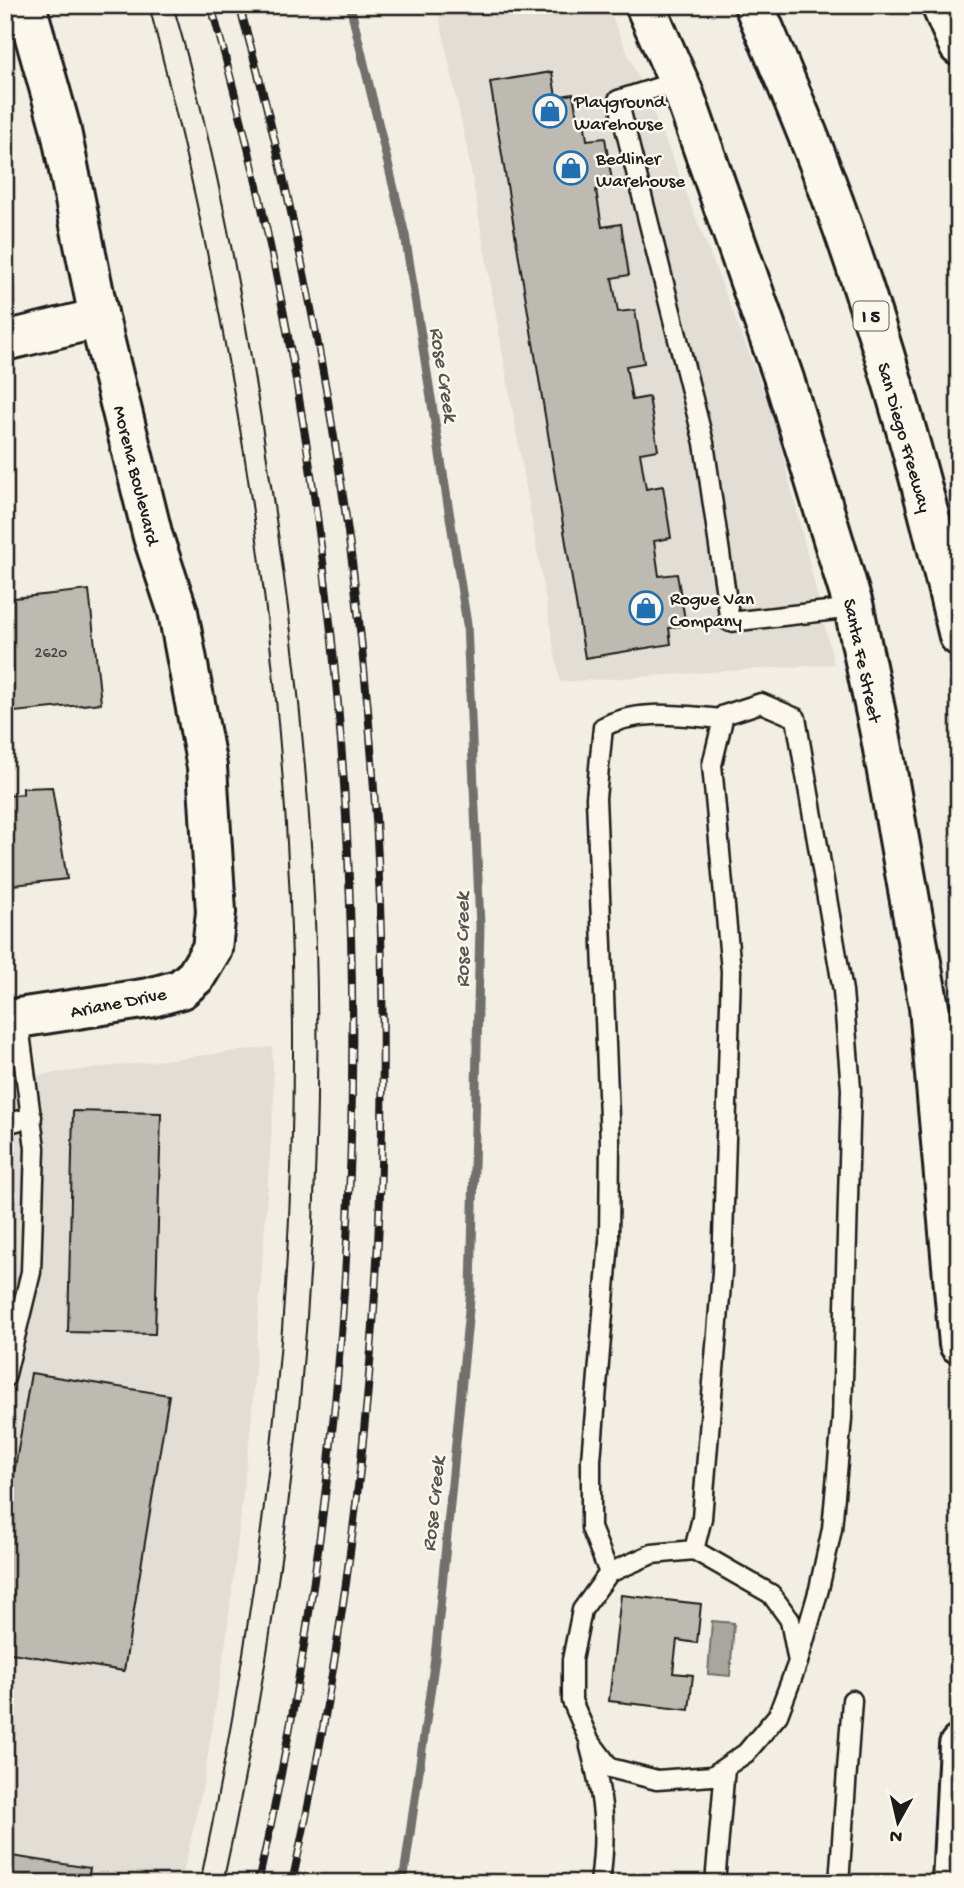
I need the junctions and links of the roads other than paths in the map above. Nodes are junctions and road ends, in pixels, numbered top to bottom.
1 (26, 5) edge
2 (645, 5) edge
3 (754, 5) edge
4 (941, 5) edge
5 (959, 46) edge
6 (678, 81) junction
7 (99, 318) junction
8 (5, 341) edge
9 (854, 608) junction
10 (959, 636) edge
11 (723, 719) junction
12 (212, 949) joint
13 (12, 1019) edge
14 (32, 1117) junction
15 (5, 1124) edge
16 (959, 1344) edge
17 (5, 1378) edge
18 (694, 1550) junction
19 (609, 1573) junction
20 (798, 1662) junction
21 (852, 1700) dead end
22 (589, 1740) junction
23 (959, 1745) edge
24 (725, 1768) junction
25 (600, 1883) edge
26 (715, 1883) edge
27 (839, 1883) edge
28 (952, 1883) edge

1 - 7 main road, Morena Boulevard
2 - 6 main road, Santa Fe Street
3 - 10 main road, San Diego Freeway / I 5
4 - 5 main road
6 - 9 main road, Santa Fe Street
6 - 9 lane
7 - 8 main road
7 - 12 main road, Morena Boulevard
9 - 16 main road, Santa Fe Street
11 - 18 lane
11 - 19 lane
11 - 20 lane
12 - 13 main road, Ariane Drive
13 - 14 lane
14 - 15 lane
14 - 17 lane
18 - 19 lane
18 - 20 lane
19 - 22 lane
20 - 24 lane
21 - 27 lane
22 - 24 lane
22 - 25 lane
23 - 28 main road
24 - 26 lane

